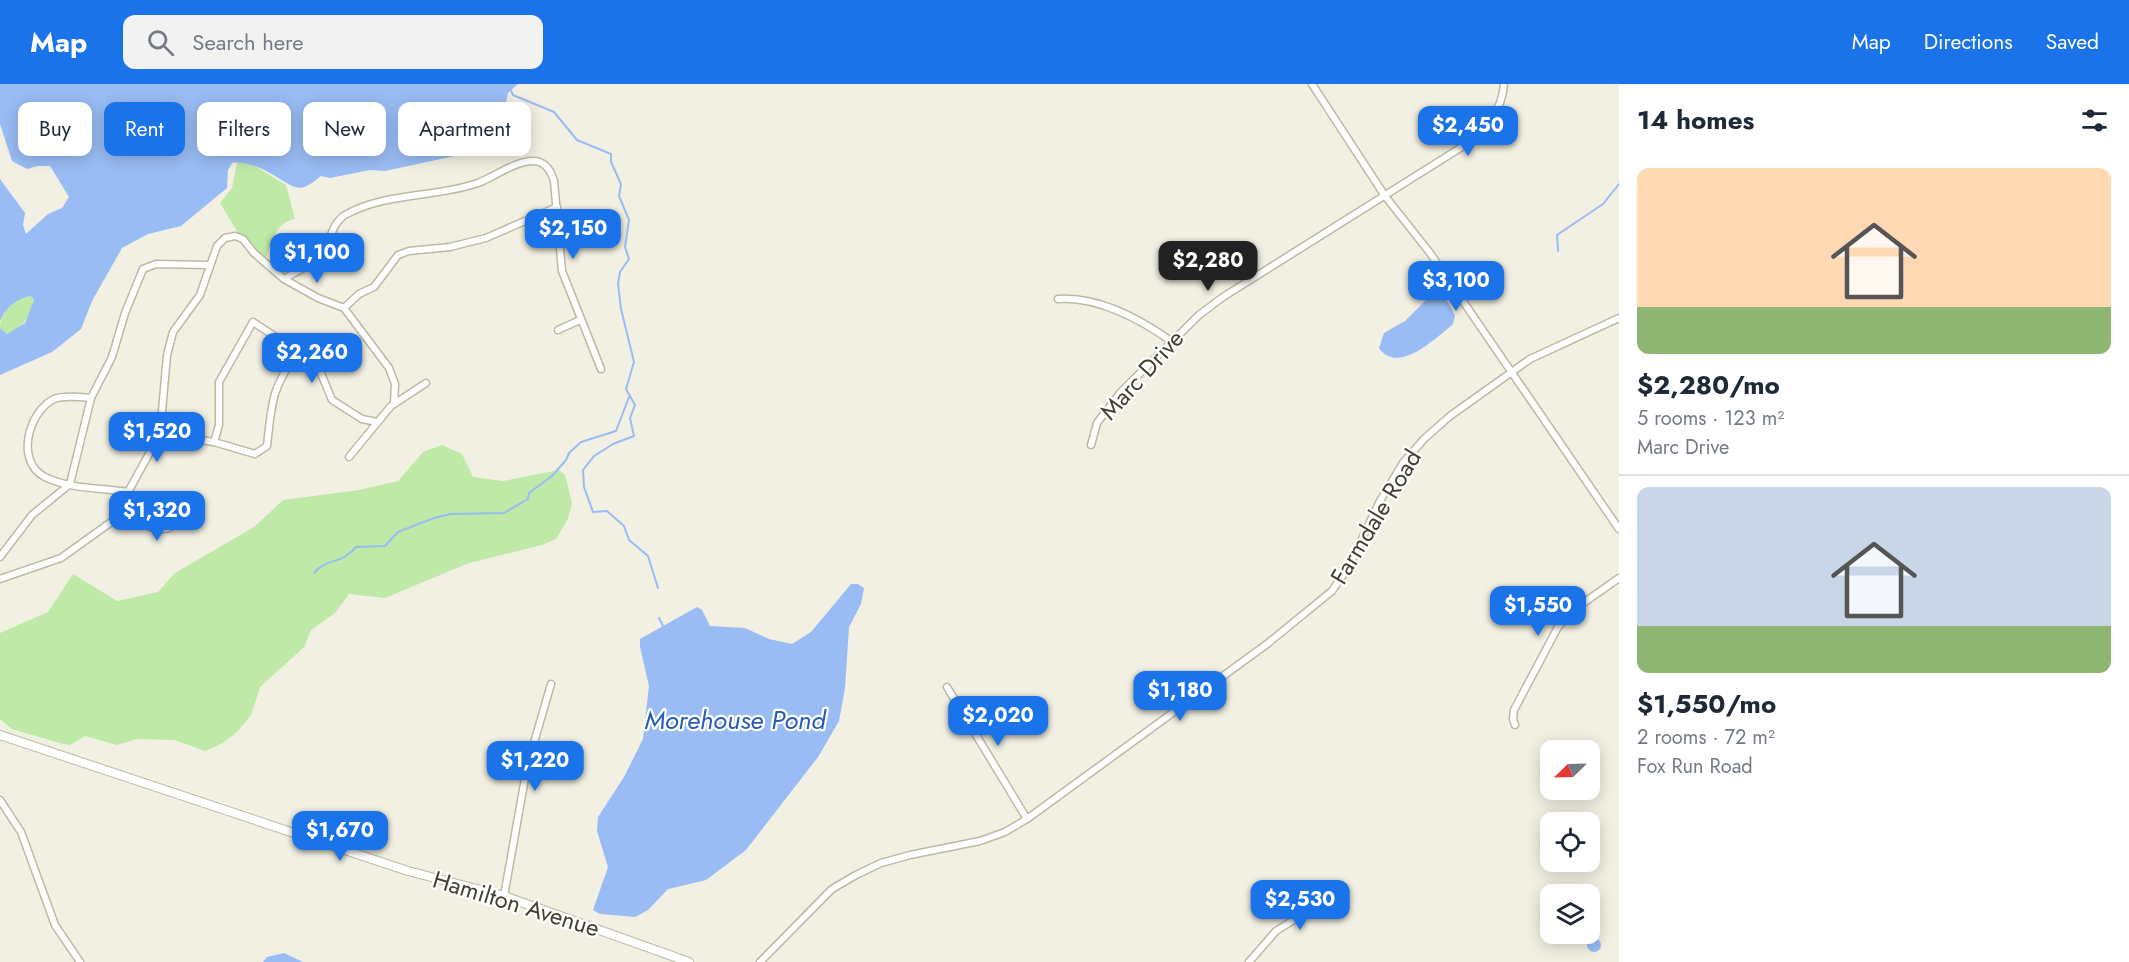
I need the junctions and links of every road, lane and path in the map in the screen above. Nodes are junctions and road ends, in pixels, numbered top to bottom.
1 (1312, 84) edge
2 (1504, 84) edge
3 (1385, 196) junction
4 (557, 207) junction
5 (209, 265) junction
6 (285, 279) junction
7 (1058, 299) dead end
8 (344, 308) junction
9 (1619, 318) edge
10 (580, 320) junction
11 (558, 330) dead end
12 (1171, 341) junction
13 (298, 351) junction
14 (602, 369) dead end
15 (1512, 372) junction
16 (426, 382) dead end
17 (91, 398) junction
18 (394, 403) junction
19 (377, 422) junction
20 (160, 434) junction
21 (214, 442) junction
22 (1091, 446) dead end
23 (349, 457) dead end
24 (70, 484) junction
25 (128, 492) junction
26 (198, 508) dead end
27 (121, 515) junction
28 (1619, 529) edge
29 (0, 557) edge
30 (1619, 578) edge
31 (0, 579) edge
32 (551, 684) dead end
33 (947, 687) dead end
34 (1515, 725) dead end
35 (0, 735) edge
36 (0, 800) edge
37 (1027, 819) junction
38 (1342, 890) dead end
39 (504, 896) junction
40 (80, 962) edge
41 (689, 962) edge
42 (760, 962) edge
43 (1249, 962) edge

1 - 3 street
2 - 3 street, Marc Drive
3 - 12 street, Marc Drive
3 - 15 street
4 - 6 street
4 - 8 street
4 - 10 street
5 - 6 street
5 - 17 street
5 - 20 street
6 - 8 street
7 - 12 street
8 - 18 street
9 - 15 street, Farmdale Road
10 - 11 street
10 - 14 street
12 - 22 street, Marc Drive
13 - 19 street
13 - 21 street
13 - 21 street
15 - 28 street
15 - 37 street, Farmdale Road
16 - 18 street
17 - 24 street
17 - 24 street
18 - 19 street
19 - 23 street
20 - 21 street
20 - 25 street
24 - 25 street
24 - 29 street
25 - 27 street
26 - 27 street
27 - 31 street
30 - 34 street
32 - 39 street
33 - 37 street
35 - 39 street, Hamilton Avenue
36 - 40 street
37 - 42 street, Farmdale Road
38 - 43 street
39 - 41 street, Hamilton Avenue

